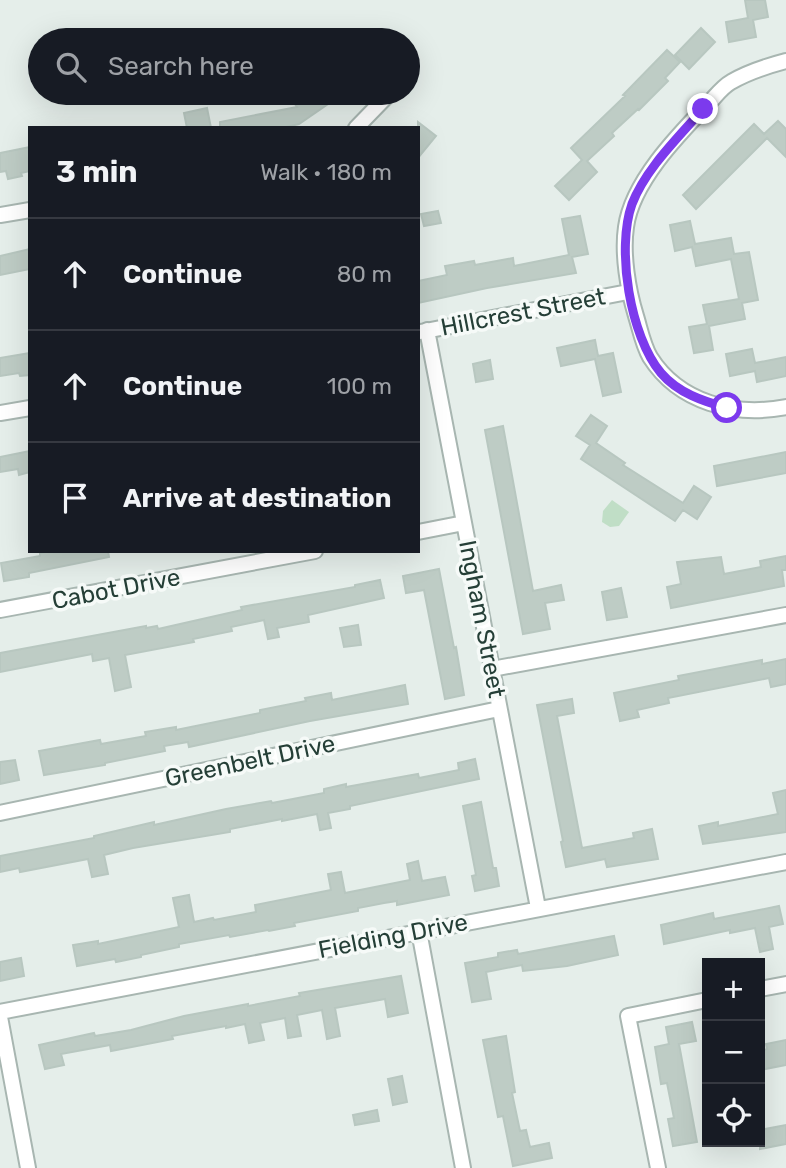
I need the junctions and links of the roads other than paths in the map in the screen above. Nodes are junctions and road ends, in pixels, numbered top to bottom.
1 (786, 61) edge
2 (378, 105) edge
3 (358, 126) edge
4 (28, 210) edge
5 (0, 215) edge
6 (628, 292) junction
7 (422, 331) edge
8 (786, 407) edge
9 (28, 408) edge
10 (0, 413) edge
11 (464, 523) junction
12 (420, 532) edge
13 (304, 553) edge
14 (0, 610) edge
15 (786, 615) edge
16 (492, 669) junction
17 (499, 709) junction
18 (0, 813) edge
19 (786, 862) edge
20 (538, 908) junction
21 (419, 931) junction
22 (786, 984) edge
23 (765, 988) edge
24 (702, 1001) edge
25 (0, 1015) edge
26 (29, 1168) edge
27 (463, 1168) edge
28 (658, 1168) edge

1 - 6 street
2 - 3 street
4 - 5 street
6 - 7 street, Hillcrest Street
6 - 8 street
7 - 11 street, Ingham Street
9 - 10 street
11 - 12 street
11 - 16 street, Ingham Street
13 - 14 street, Cabot Drive
15 - 16 street
16 - 17 street, Ingham Street
17 - 18 street, Greenbelt Drive
17 - 20 street, Ingham Street
19 - 20 street, Fielding Drive
20 - 21 street, Fielding Drive
21 - 25 street, Fielding Drive
21 - 27 street
22 - 23 street
24 - 28 street
25 - 26 street

